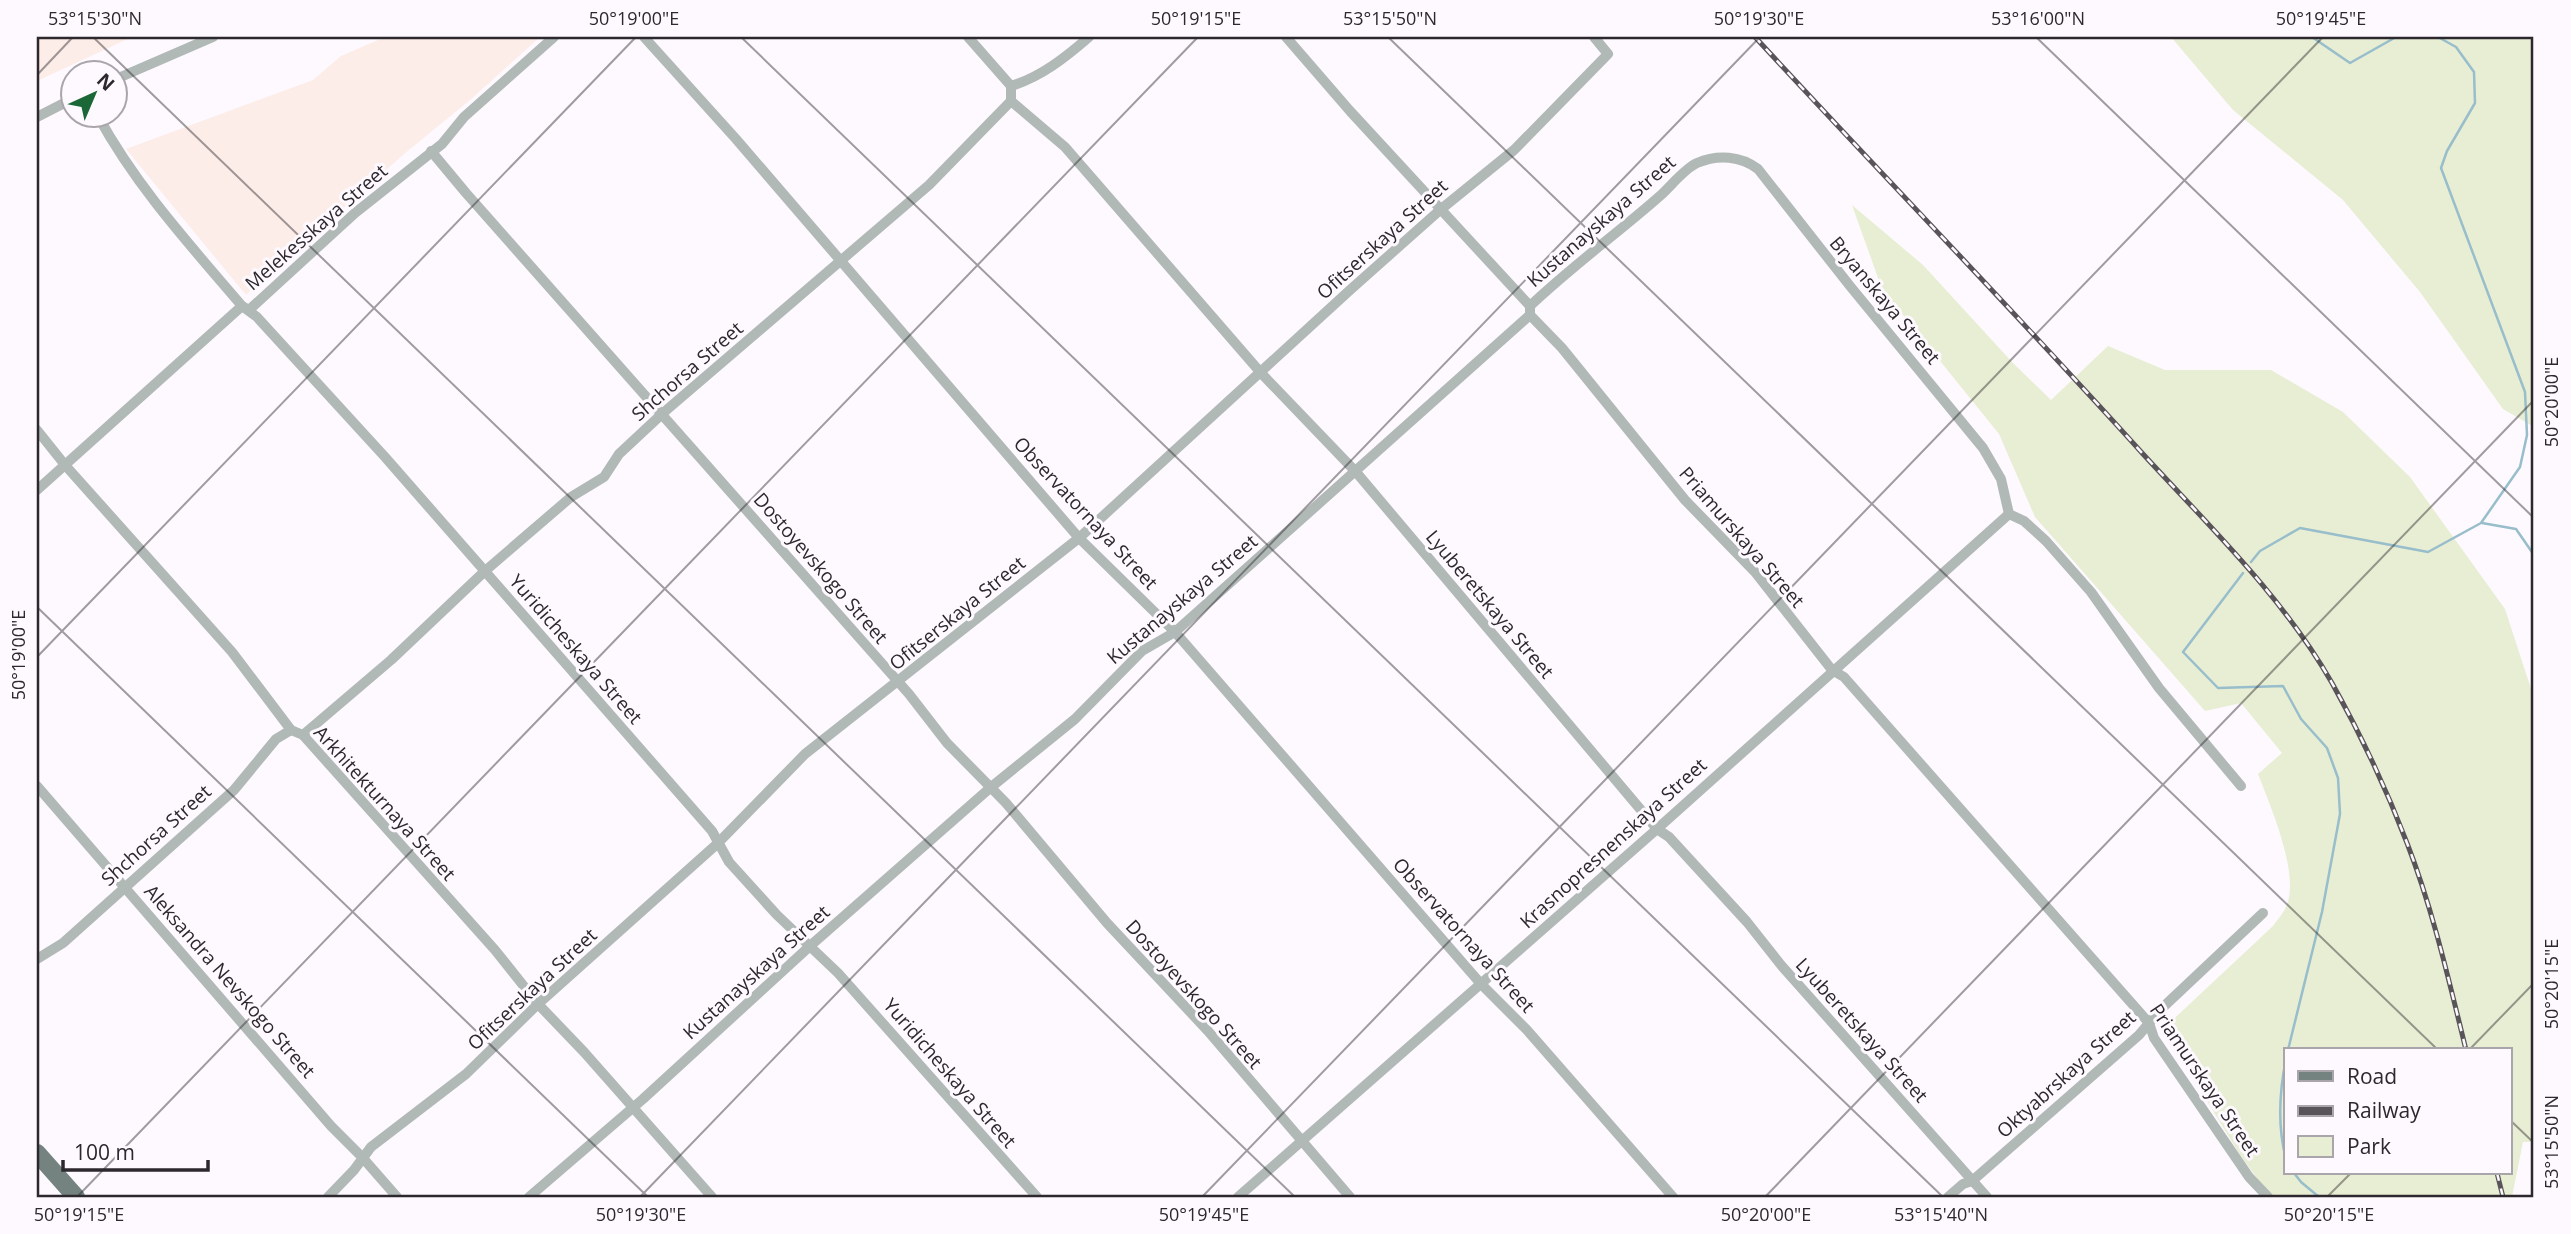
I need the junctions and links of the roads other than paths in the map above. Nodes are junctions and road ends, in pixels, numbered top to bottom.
1 (213, 37) edge
2 (554, 37) edge
3 (644, 37) edge
4 (968, 37) edge
5 (1089, 37) edge
6 (1286, 37) edge
7 (1594, 37) edge
8 (130, 73) edge
9 (1011, 86) junction
10 (1011, 102) junction
11 (60, 105) edge
12 (37, 117) edge
13 (106, 130) edge
14 (431, 150) junction
15 (1695, 163) joint
16 (1440, 210) junction
17 (840, 261) junction
18 (246, 308) junction
19 (1530, 311) junction
20 (1261, 373) junction
21 (663, 413) junction
22 (37, 430) edge
23 (65, 465) junction
24 (1356, 472) junction
25 (37, 490) edge
26 (2009, 514) junction
27 (1079, 538) junction
28 (485, 571) junction
29 (1175, 632) junction
30 (1832, 670) junction
31 (898, 683) junction
32 (291, 730) junction
33 (303, 735) junction
34 (37, 786) edge
35 (2241, 786) dead end
36 (990, 788) junction
37 (1657, 828) junction
38 (717, 844) junction
39 (125, 886) junction
40 (2263, 913) dead end
41 (810, 946) junction
42 (37, 959) edge
43 (1481, 984) junction
44 (538, 1004) junction
45 (2149, 1023) junction
46 (631, 1106) junction
47 (1300, 1140) junction
48 (37, 1153) edge
49 (362, 1157) junction
50 (1972, 1181) junction
51 (76, 1197) edge
52 (328, 1197) edge
53 (397, 1197) edge
54 (529, 1197) edge
55 (712, 1197) edge
56 (1037, 1197) edge
57 (1238, 1197) edge
58 (1350, 1197) edge
59 (1673, 1197) edge
60 (1948, 1197) edge
61 (1987, 1197) edge
62 (2268, 1197) edge

1 - 8 street
2 - 14 street, Melekesskaya Street
3 - 17 street, Observatornaya Street
4 - 9 street
5 - 9 street
6 - 16 street, Priamurskaya Street
7 - 16 street, Ofitserskaya Street
9 - 10 street
10 - 17 street, Shchorsa Street
10 - 20 street, Lyuberetskaya Street
11 - 12 street
13 - 18 street, Yuridicheskaya Street
14 - 18 street, Melekesskaya Street
14 - 21 street, Dostoyevskogo Street
15 - 19 street, Kustanayskaya Street
15 - 26 street, Bryanskaya Street
16 - 19 street, Priamurskaya Street
16 - 20 street, Ofitserskaya Street
17 - 21 street, Shchorsa Street
17 - 27 street, Observatornaya Street
18 - 23 street, Melekesskaya Street
18 - 28 street, Yuridicheskaya Street
19 - 24 street, Kustanayskaya Street
19 - 30 street, Priamurskaya Street
20 - 24 street, Lyuberetskaya Street
20 - 27 street, Ofitserskaya Street
21 - 28 street, Shchorsa Street
21 - 31 street, Dostoyevskogo Street
22 - 23 street, Arkhitekturnaya Street
23 - 25 street, Melekesskaya Street
23 - 32 street, Arkhitekturnaya Street
24 - 29 street, Kustanayskaya Street
24 - 37 street, Lyuberetskaya Street
26 - 30 street, Krasnopresnenskaya Street
26 - 35 street
27 - 29 street, Observatornaya Street
27 - 31 street, Ofitserskaya Street
28 - 33 street, Shchorsa Street
28 - 38 street, Yuridicheskaya Street
29 - 36 street, Kustanayskaya Street
29 - 43 street, Observatornaya Street
30 - 37 street, Krasnopresnenskaya Street
30 - 45 street, Priamurskaya Street
31 - 36 street, Dostoyevskogo Street
31 - 38 street, Ofitserskaya Street
32 - 33 street, Arkhitekturnaya Street
32 - 39 street, Shchorsa Street
33 - 44 street, Arkhitekturnaya Street
34 - 39 street, Aleksandra Nevskogo Street
36 - 41 street, Kustanayskaya Street
36 - 47 street, Dostoyevskogo Street
37 - 43 street, Krasnopresnenskaya Street
37 - 50 street, Lyuberetskaya Street
38 - 41 street, Yuridicheskaya Street
38 - 44 street, Ofitserskaya Street
39 - 42 street, Shchorsa Street
39 - 49 street, Aleksandra Nevskogo Street
40 - 45 street, Oktyabrskaya Street
41 - 46 street, Kustanayskaya Street
41 - 56 street, Yuridicheskaya Street
43 - 47 street, Krasnopresnenskaya Street
43 - 59 street, Observatornaya Street
44 - 46 street, Arkhitekturnaya Street
44 - 49 street, Ofitserskaya Street
45 - 50 street, Oktyabrskaya Street
45 - 62 street, Priamurskaya Street
46 - 54 street, Kustanayskaya Street
46 - 55 street, Arkhitekturnaya Street
47 - 57 street, Krasnopresnenskaya Street
47 - 58 street, Dostoyevskogo Street
48 - 51 main road
49 - 52 street, Ofitserskaya Street
49 - 53 street, Aleksandra Nevskogo Street
50 - 60 street, Oktyabrskaya Street
50 - 61 street, Lyuberetskaya Street

